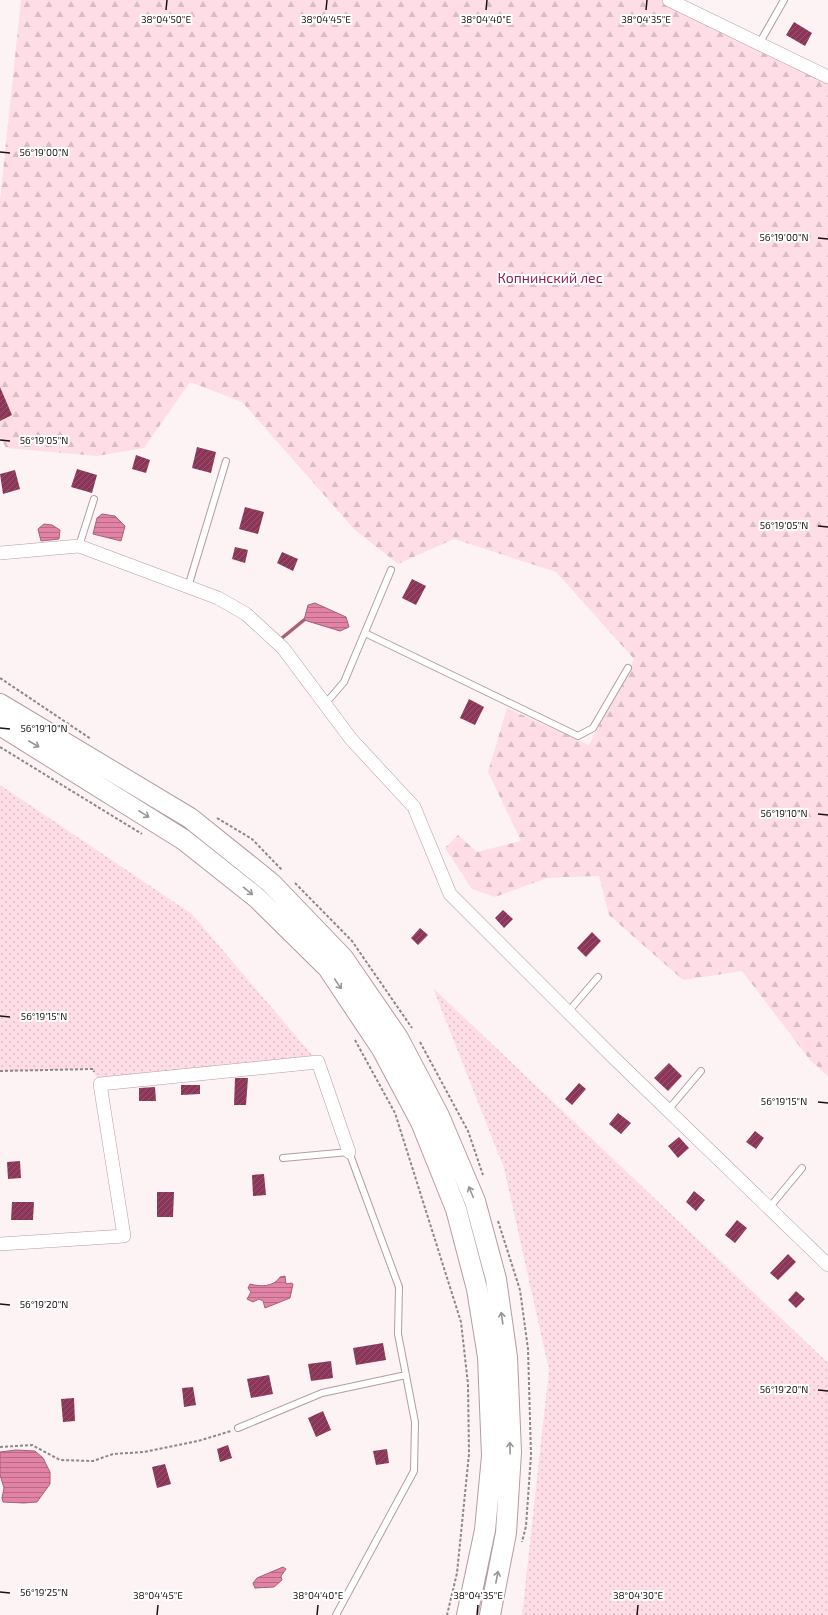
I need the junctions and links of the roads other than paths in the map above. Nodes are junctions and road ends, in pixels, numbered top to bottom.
1 (669, 0) edge
2 (784, 0) edge
3 (759, 44) junction
4 (828, 77) edge
5 (226, 461) dead end
6 (94, 499) dead end
7 (79, 546) junction
8 (0, 553) edge
9 (391, 570) dead end
10 (188, 587) junction
11 (365, 633) junction
12 (628, 668) dead end
13 (0, 704) edge
14 (325, 704) junction
15 (0, 725) edge
16 (598, 977) dead end
17 (568, 1012) junction
18 (701, 1071) dead end
19 (668, 1110) junction
20 (349, 1152) junction
21 (283, 1158) dead end
22 (802, 1168) dead end
23 (769, 1208) junction
24 (0, 1244) edge
25 (828, 1264) edge
26 (406, 1375) junction
27 (238, 1428) road end
28 (336, 1615) edge
29 (467, 1615) edge
30 (490, 1615) edge

1 - 3 street
2 - 3 lane
3 - 4 street
5 - 10 lane
6 - 7 lane
7 - 8 street
7 - 10 street
9 - 11 lane
10 - 14 street
11 - 12 lane
11 - 14 lane
30 -> 13 main road
14 - 17 street
15 -> 29 main road
16 - 17 lane
17 - 19 street
18 - 19 lane
19 - 23 street
20 - 21 lane
20 - 24 street
20 - 26 lane
22 - 23 lane
23 - 25 street
26 - 27 lane
26 - 28 lane

